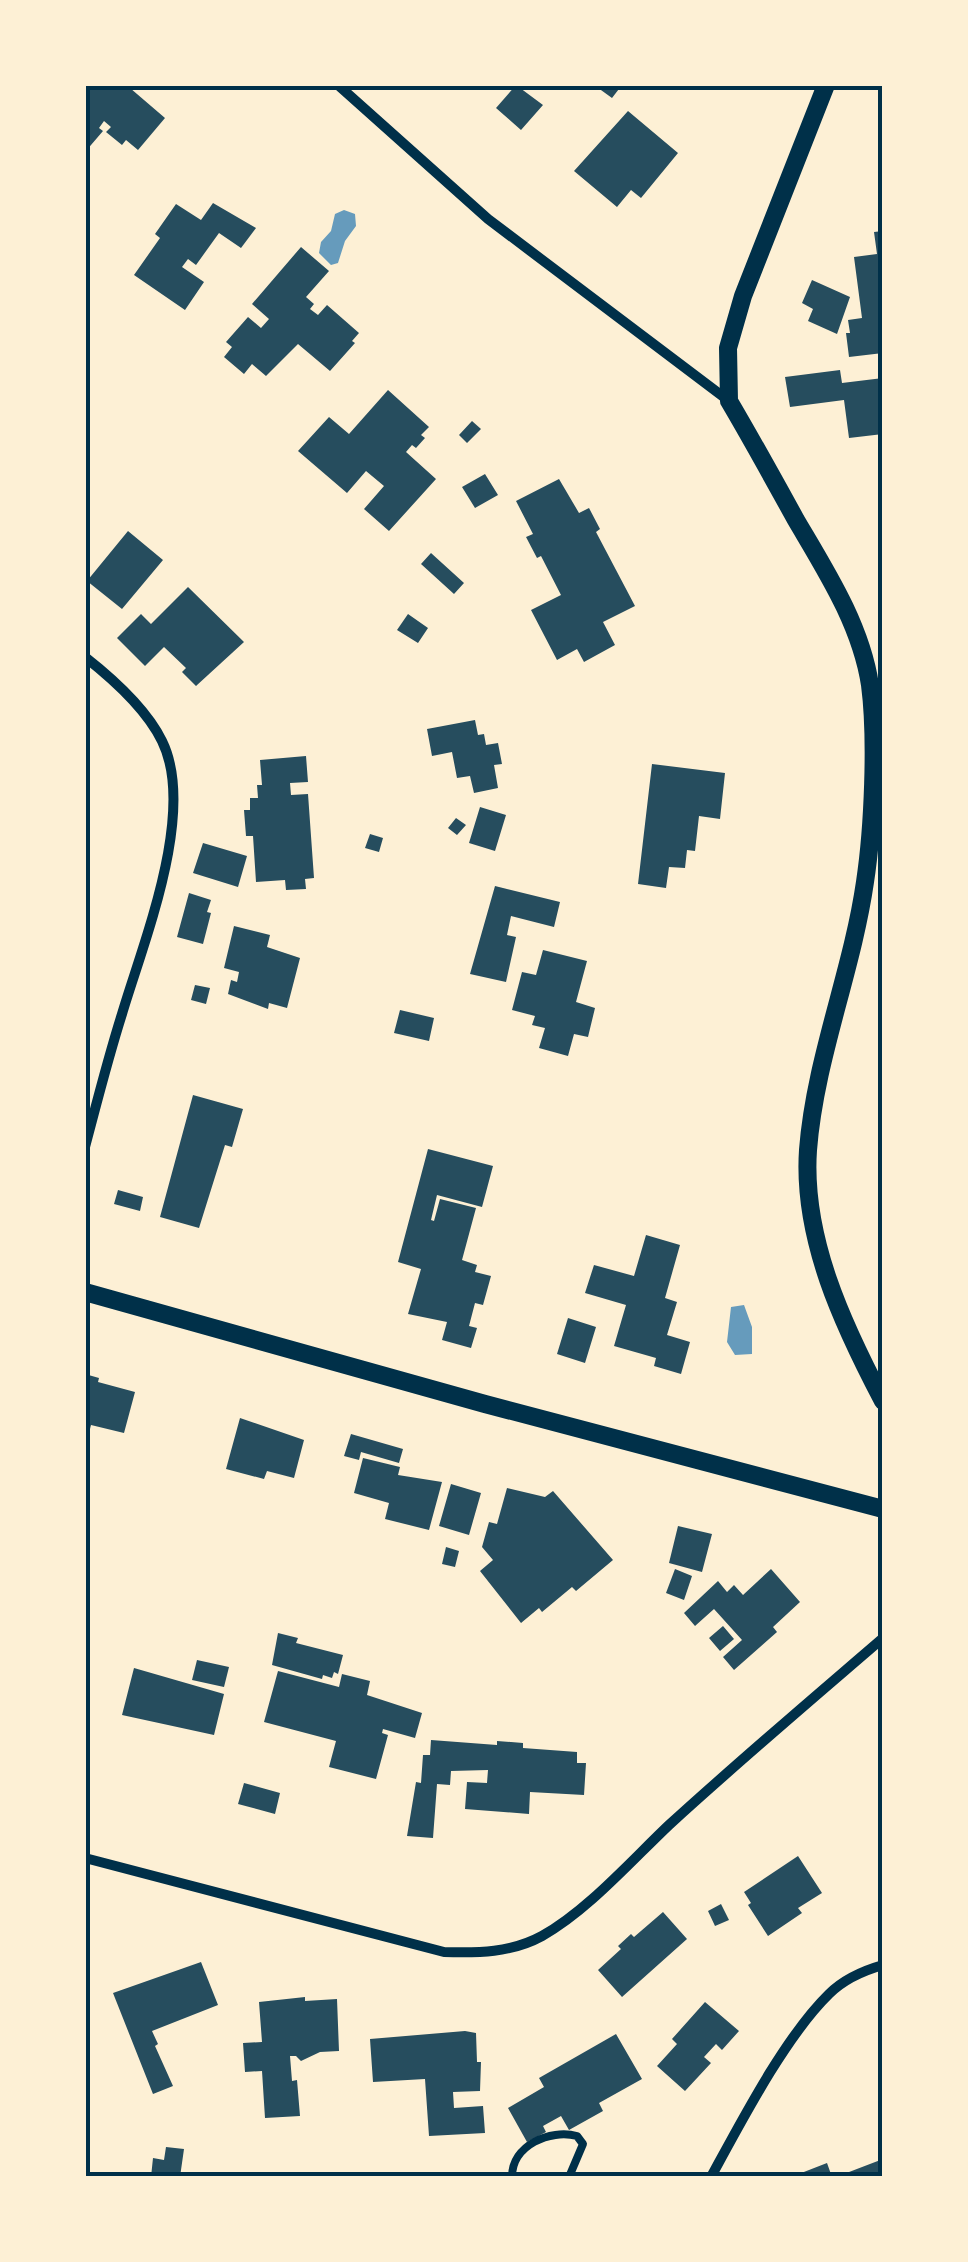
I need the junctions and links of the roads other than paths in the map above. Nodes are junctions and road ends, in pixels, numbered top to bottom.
1 (338, 85) edge
2 (826, 85) edge
3 (729, 401) junction
4 (85, 657) edge
5 (85, 1147) edge
6 (85, 1292) edge
7 (883, 1401) edge
8 (883, 1509) edge
9 (883, 1638) edge
10 (85, 1858) edge
11 (883, 1965) edge
12 (512, 2177) edge
13 (569, 2177) edge
14 (711, 2177) edge

1 - 3 street
2 - 3 street
3 - 7 street
4 - 5 street
6 - 8 street
9 - 10 street
11 - 14 street
12 - 13 lane

